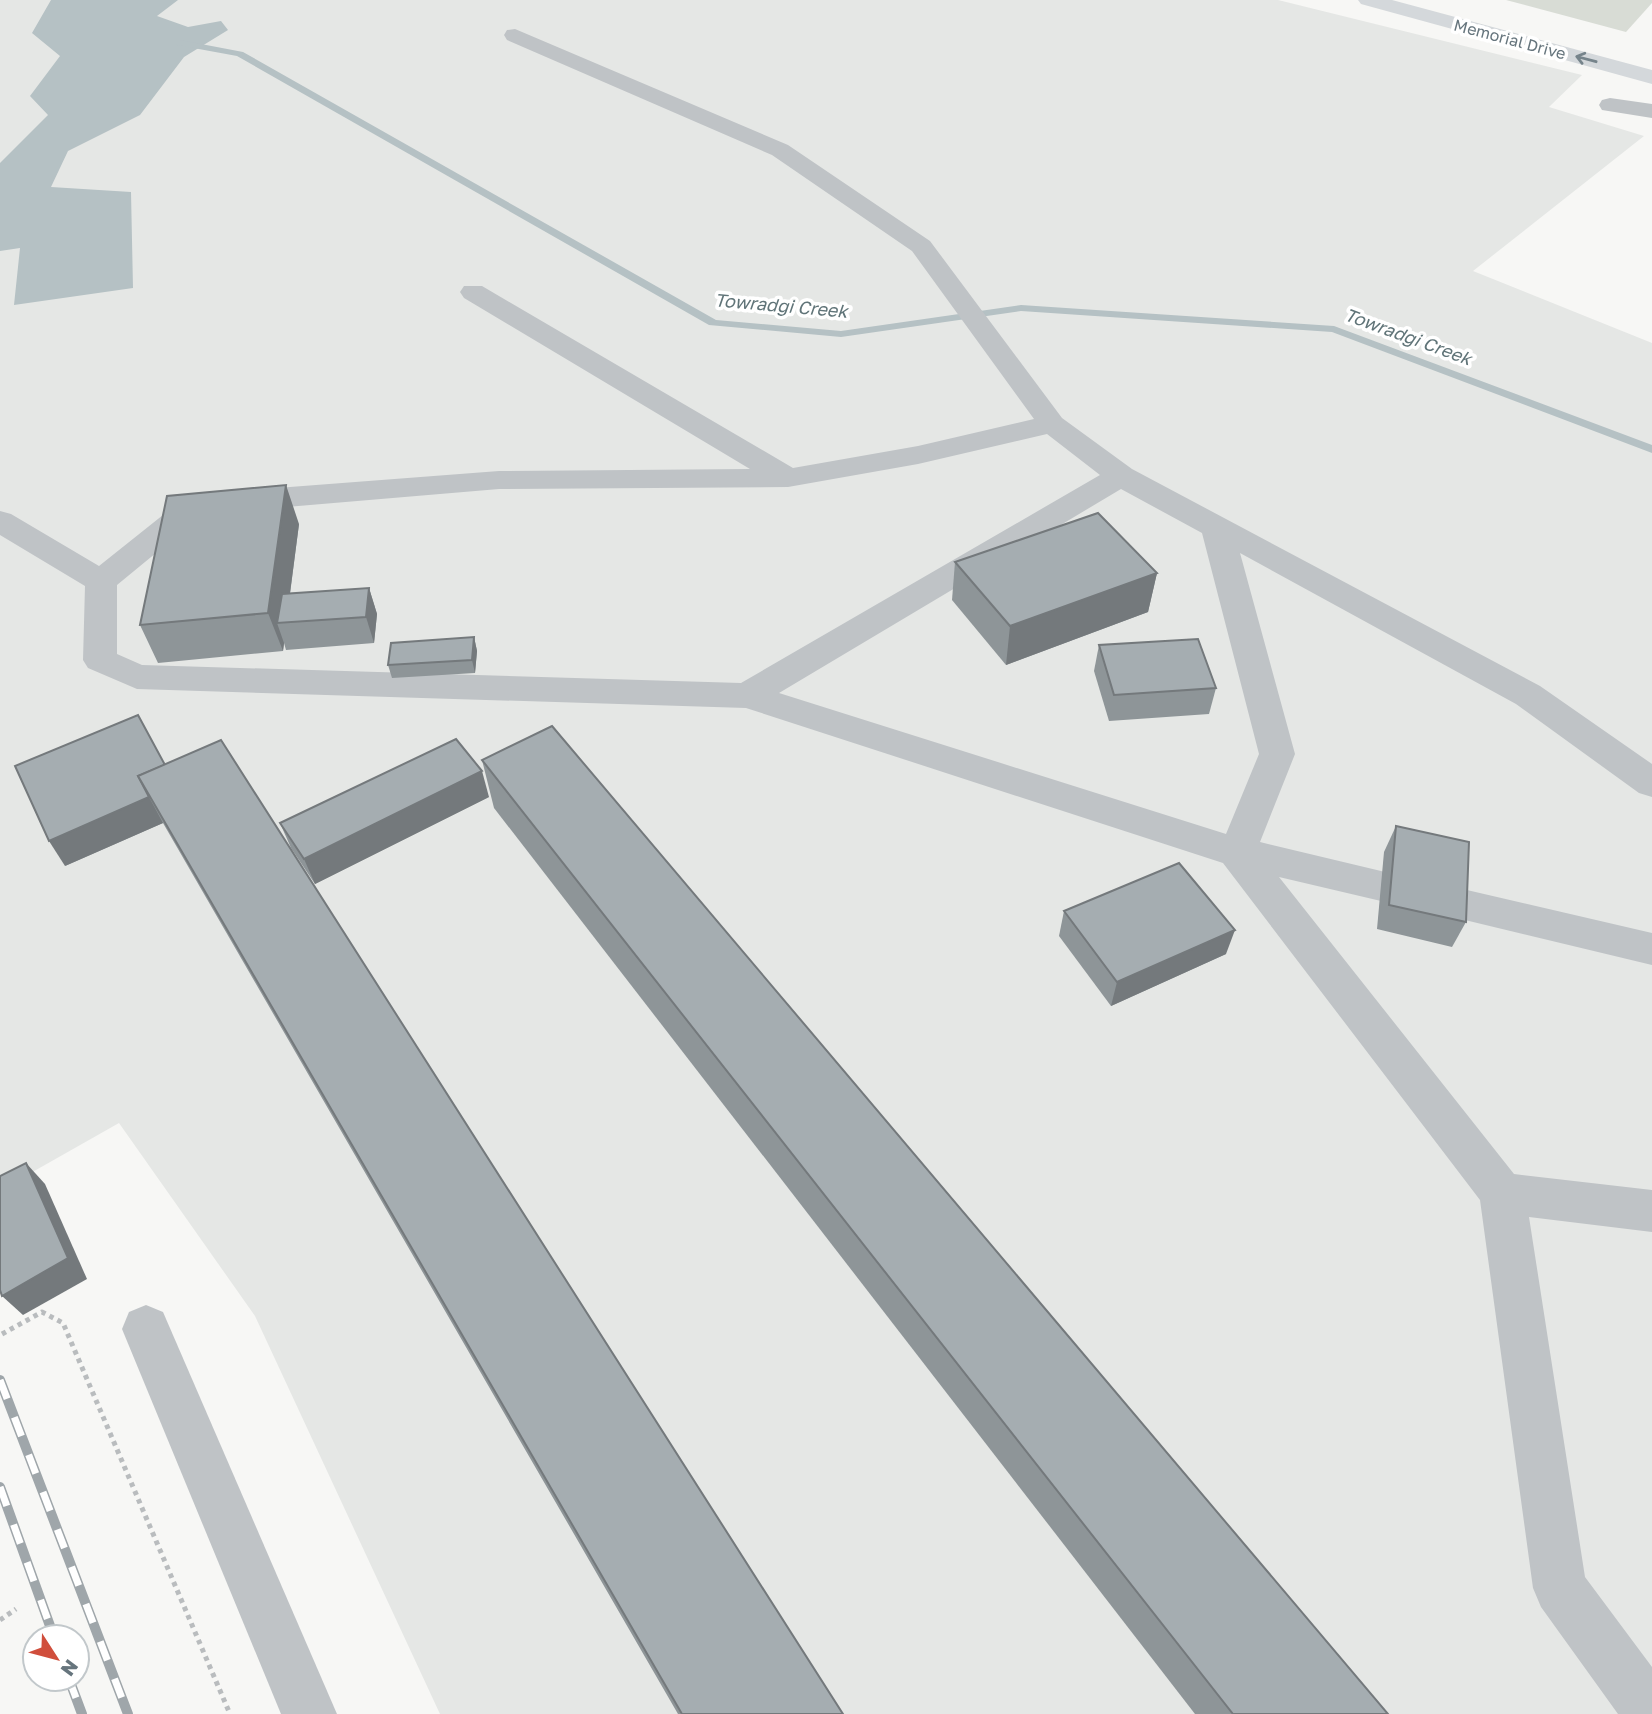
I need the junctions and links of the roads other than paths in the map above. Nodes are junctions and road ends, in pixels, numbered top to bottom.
1 (1368, 0) edge
2 (515, 35) dead end
3 (1652, 77) edge
4 (1610, 105) dead end
5 (1652, 111) edge
6 (474, 292) dead end
7 (1052, 424) junction
8 (1121, 476) junction
9 (788, 478) junction
10 (0, 521) edge
11 (1217, 528) junction
12 (101, 581) junction
13 (747, 696) junction
14 (1652, 783) edge
15 (1237, 852) junction
16 (1381, 886) dead end
17 (1454, 903) edge
18 (1652, 949) edge
19 (1503, 1193) junction
20 (1652, 1211) edge
21 (146, 1329) dead end
22 (309, 1714) edge
23 (1651, 1714) edge

3 -> 1 main road, Memorial Drive
2 - 7 street
4 - 5 street
6 - 9 street
7 - 8 street
7 - 9 street
8 - 11 street
8 - 13 street
9 - 12 street
10 - 12 street
11 - 14 street
11 - 15 street
12 - 13 street
13 - 15 street
15 - 16 street
15 - 19 street
17 - 18 street
19 - 20 street
19 - 23 street
21 - 22 street

